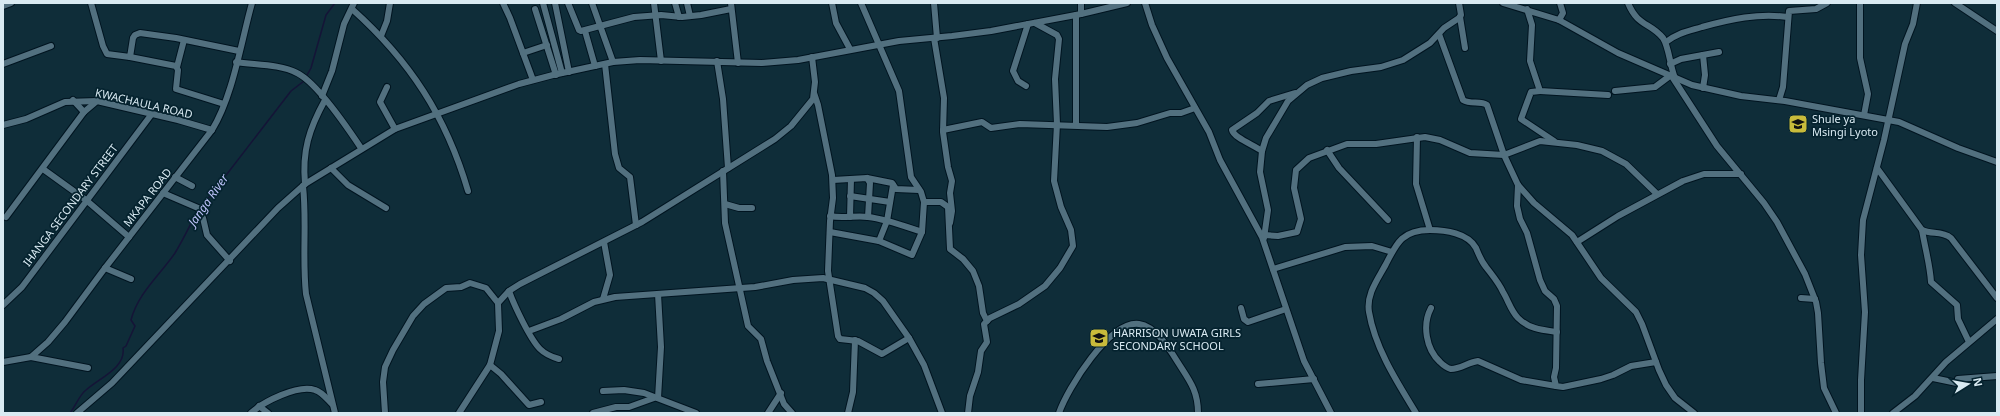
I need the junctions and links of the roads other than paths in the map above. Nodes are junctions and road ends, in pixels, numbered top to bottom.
1 (11, 3) edge
2 (91, 3) edge
3 (252, 3) edge
4 (390, 3) edge
5 (503, 3) edge
6 (543, 3) edge
7 (555, 3) edge
8 (568, 3) edge
9 (592, 3) edge
10 (654, 3) edge
11 (675, 3) edge
12 (687, 3) edge
13 (832, 3) edge
14 (861, 3) edge
15 (934, 3) edge
16 (1081, 3) edge
17 (1127, 3) edge
18 (1145, 3) edge
19 (1459, 3) edge
20 (1502, 3) edge
21 (1560, 3) edge
22 (1628, 3) edge
23 (1827, 3) edge
24 (1860, 3) edge
25 (1917, 3) edge
26 (1955, 3) edge
27 (1524, 5) edge
28 (3, 6) edge
29 (353, 6) edge
30 (731, 6) edge
31 (535, 9) dead end
32 (655, 15) junction
33 (1079, 15) junction
34 (690, 16) junction
35 (679, 17) junction
36 (1460, 17) junction
37 (1788, 17) junction
38 (1559, 20) junction
39 (1035, 23) junction
40 (1028, 24) junction
41 (600, 25) junction
42 (585, 31) junction
43 (1997, 31) edge
44 (1439, 34) junction
45 (381, 36) junction
46 (935, 38) junction
47 (184, 40) junction
48 (1666, 42) junction
49 (880, 44) junction
50 (547, 45) junction
51 (50, 46) dead end
52 (1465, 48) dead end
53 (850, 49) junction
54 (239, 51) junction
55 (1719, 52) dead end
56 (523, 53) junction
57 (1703, 55) junction
58 (130, 57) junction
59 (812, 57) junction
60 (661, 61) junction
61 (717, 61) junction
62 (236, 62) junction
63 (613, 62) junction
64 (738, 63) junction
65 (3, 64) edge
66 (605, 64) junction
67 (1670, 64) junction
68 (595, 66) junction
69 (177, 67) junction
70 (569, 72) junction
71 (559, 74) junction
72 (1673, 76) junction
73 (533, 80) junction
74 (1026, 86) dead end
75 (387, 87) dead end
76 (1703, 88) junction
77 (1540, 91) junction
78 (1615, 91) dead end
79 (814, 93) junction
80 (1296, 93) junction
81 (1608, 95) dead end
82 (324, 98) junction
83 (74, 100) junction
84 (1779, 100) junction
85 (97, 101) junction
86 (224, 104) junction
87 (1195, 108) junction
88 (84, 112) junction
89 (151, 114) junction
90 (437, 114) junction
91 (1864, 115) junction
92 (1889, 120) junction
93 (1057, 124) junction
94 (3, 125) edge
95 (1076, 125) junction
96 (395, 129) junction
97 (212, 130) junction
98 (943, 130) junction
99 (1417, 137) junction
100 (1554, 141) junction
101 (361, 148) junction
102 (1327, 150) junction
103 (1262, 151) junction
104 (1504, 155) junction
105 (1997, 162) edge
106 (331, 168) junction
107 (1878, 168) junction
108 (43, 169) junction
109 (726, 169) junction
110 (1741, 174) junction
111 (175, 177) junction
112 (868, 178) junction
113 (851, 179) junction
114 (833, 180) junction
115 (304, 185) junction
116 (893, 185) junction
117 (1518, 185) junction
118 (192, 186) dead end
119 (919, 190) junction
120 (468, 191) dead end
121 (163, 193) junction
122 (1657, 194) junction
123 (850, 196) junction
124 (868, 198) junction
125 (86, 200) junction
126 (890, 202) junction
127 (924, 202) junction
128 (725, 204) junction
129 (386, 208) dead end
130 (752, 208) dead end
131 (830, 216) junction
132 (6, 217) dead end
133 (850, 217) junction
134 (868, 217) junction
135 (1388, 220) dead end
136 (887, 221) junction
137 (950, 223) junction
138 (636, 225) junction
139 (1430, 230) junction
140 (1922, 230) junction
141 (830, 232) junction
142 (922, 232) junction
143 (129, 237) junction
144 (1264, 237) junction
145 (879, 241) junction
146 (604, 242) junction
147 (1577, 242) junction
148 (1392, 252) junction
149 (230, 261) junction
150 (105, 268) junction
151 (1273, 269) junction
152 (131, 279) dead end
153 (829, 279) junction
154 (741, 288) junction
155 (509, 291) junction
156 (658, 294) junction
157 (1801, 298) dead end
158 (1997, 298) edge
159 (603, 299) junction
160 (1815, 299) junction
161 (498, 303) junction
162 (3, 306) edge
163 (1241, 308) dead end
164 (1431, 308) dead end
165 (1286, 309) junction
166 (1997, 319) edge
167 (987, 321) junction
168 (529, 331) junction
169 (1557, 332) junction
170 (909, 338) junction
171 (855, 340) junction
172 (1969, 342) junction
173 (31, 357) junction
174 (559, 359) dead end
175 (3, 362) edge
176 (1656, 362) junction
177 (490, 365) junction
178 (88, 368) dead end
179 (1997, 376) edge
180 (1933, 378) junction
181 (1314, 380) junction
182 (1258, 384) dead end
183 (1556, 386) junction
184 (329, 387) junction
185 (602, 391) dead end
186 (321, 393) junction
187 (781, 393) junction
188 (656, 398) junction
189 (541, 402) dead end
190 (332, 404) junction
191 (259, 406) junction
192 (77, 413) edge
193 (251, 413) edge
194 (268, 413) edge
195 (335, 413) edge
196 (385, 413) edge
197 (459, 413) edge
198 (593, 413) edge
199 (696, 413) edge
200 (768, 413) edge
201 (792, 413) edge
202 (848, 413) edge
203 (942, 413) edge
204 (968, 413) edge
205 (1059, 413) edge
206 (1198, 413) edge
207 (1331, 413) edge
208 (1416, 413) edge
209 (1694, 413) edge
210 (1836, 413) edge
211 (1861, 413) edge
212 (1894, 413) edge

1 - 28 street
2 - 58 street
3 - 54 street, MKAPA ROAD
4 - 45 street
5 - 56 street
6 - 71 street
7 - 70 street
8 - 42 street
9 - 41 street
10 - 32 street
11 - 35 street
12 - 34 street
13 - 53 street
14 - 49 street
15 - 46 street
16 - 33 street
17 - 33 street
18 - 87 street
19 - 36 street
20 - 27 street
21 - 38 street
22 - 48 street
23 - 37 street
24 - 91 street
25 - 92 street
26 - 43 street
27 - 38 street
27 - 77 street
29 - 45 street
29 - 82 street
30 - 34 street
30 - 64 street
31 - 50 street
32 - 35 street
32 - 41 street
32 - 60 street
33 - 39 street
33 - 95 street
34 - 35 street
36 - 44 street
36 - 52 street
37 - 48 street
37 - 84 street
38 - 72 street
39 - 40 street
39 - 93 street
40 - 46 street
40 - 74 street
41 - 42 street
41 - 63 street
42 - 68 street
44 - 80 street
44 - 104 street
45 - 90 street
46 - 49 street
46 - 98 street
47 - 54 street
47 - 58 street
47 - 69 street
48 - 67 street
49 - 53 street
49 - 119 street
50 - 56 street
50 - 71 street
51 - 65 street
53 - 59 street
54 - 62 street, MKAPA ROAD
55 - 57 street
56 - 73 street
57 - 67 street
57 - 76 street
58 - 69 street
59 - 64 street
59 - 79 street
60 - 61 street
60 - 63 street
61 - 64 street
61 - 109 street
62 - 82 street
62 - 86 street, MKAPA ROAD
63 - 66 street
66 - 68 street
66 - 138 street
67 - 72 street
68 - 70 street
69 - 86 street
70 - 71 street
71 - 73 street
72 - 76 street
72 - 78 street
72 - 110 street
73 - 90 street
75 - 96 street
76 - 84 street
77 - 81 street
77 - 100 street
79 - 109 street
79 - 114 street
80 - 103 street
80 - 103 street
82 - 101 street
82 - 115 street
83 - 85 street, KWACHAULA ROAD
83 - 88 street
83 - 94 street, KWACHAULA ROAD
84 - 91 street
85 - 88 street
85 - 89 street, KWACHAULA ROAD
86 - 97 street, MKAPA ROAD
87 - 95 street
87 - 144 street
88 - 108 street
89 - 97 street, KWACHAULA ROAD
89 - 125 street, IHANGA SECONDARY STREET
90 - 96 street
90 - 120 street
91 - 92 street
92 - 105 street
92 - 107 street
93 - 95 street
93 - 98 street
93 - 167 street
96 - 101 street
97 - 111 street, MKAPA ROAD
98 - 137 street
99 - 102 street
99 - 104 street
99 - 139 street
100 - 104 street
100 - 122 street
101 - 106 street
102 - 135 street
102 - 144 street
103 - 144 street
104 - 117 street
106 - 115 street
106 - 129 street
107 - 140 street
107 - 211 street
108 - 125 street
108 - 132 street
109 - 128 street
109 - 138 street
110 - 122 street
110 - 160 street
111 - 118 street
111 - 121 street, MKAPA ROAD
112 - 113 street
112 - 116 street
112 - 124 street
113 - 114 street
113 - 123 street
114 - 131 street
115 - 149 street
115 - 184 street
116 - 119 street
116 - 126 street
117 - 147 street
117 - 169 street
119 - 127 street
121 - 143 street, MKAPA ROAD
121 - 149 street
122 - 147 street
123 - 124 street
123 - 133 street
124 - 126 street
124 - 134 street
125 - 143 street
125 - 162 street, IHANGA SECONDARY STREET
126 - 136 street
127 - 137 street
127 - 142 street
128 - 130 street
128 - 154 street
131 - 133 street
131 - 141 street
133 - 134 street
134 - 136 street
136 - 142 street
136 - 145 street
137 - 167 street
138 - 146 street
139 - 148 street
139 - 169 street
140 - 158 street
140 - 172 street
141 - 145 street
141 - 153 street
142 - 145 street
143 - 150 street, MKAPA ROAD
144 - 151 street
146 - 155 street
146 - 159 street
147 - 176 street
148 - 151 street
148 - 208 street
149 - 192 street
150 - 152 street
150 - 173 street, MKAPA ROAD
151 - 165 street
153 - 154 street
153 - 170 street
153 - 171 street
154 - 156 street
154 - 187 street
155 - 161 street
155 - 168 street
156 - 159 street
156 - 188 street
157 - 160 street
159 - 168 street
160 - 210 street
161 - 177 street
161 - 196 street
163 - 165 street
164 - 183 street
165 - 181 street
166 - 172 street
167 - 204 street
168 - 174 street
169 - 183 street
170 - 171 street
170 - 203 street
171 - 202 street
172 - 180 street
173 - 175 street
173 - 178 street
176 - 183 street
176 - 209 street
177 - 189 street
177 - 197 street
179 - 180 street
180 - 212 street
181 - 182 street
181 - 207 street
184 - 186 street
184 - 190 street
185 - 188 street
186 - 190 street
186 - 191 street
187 - 200 street
187 - 201 street
188 - 198 street
188 - 199 street
190 - 195 street
191 - 193 street
191 - 194 street
205 - 206 street

